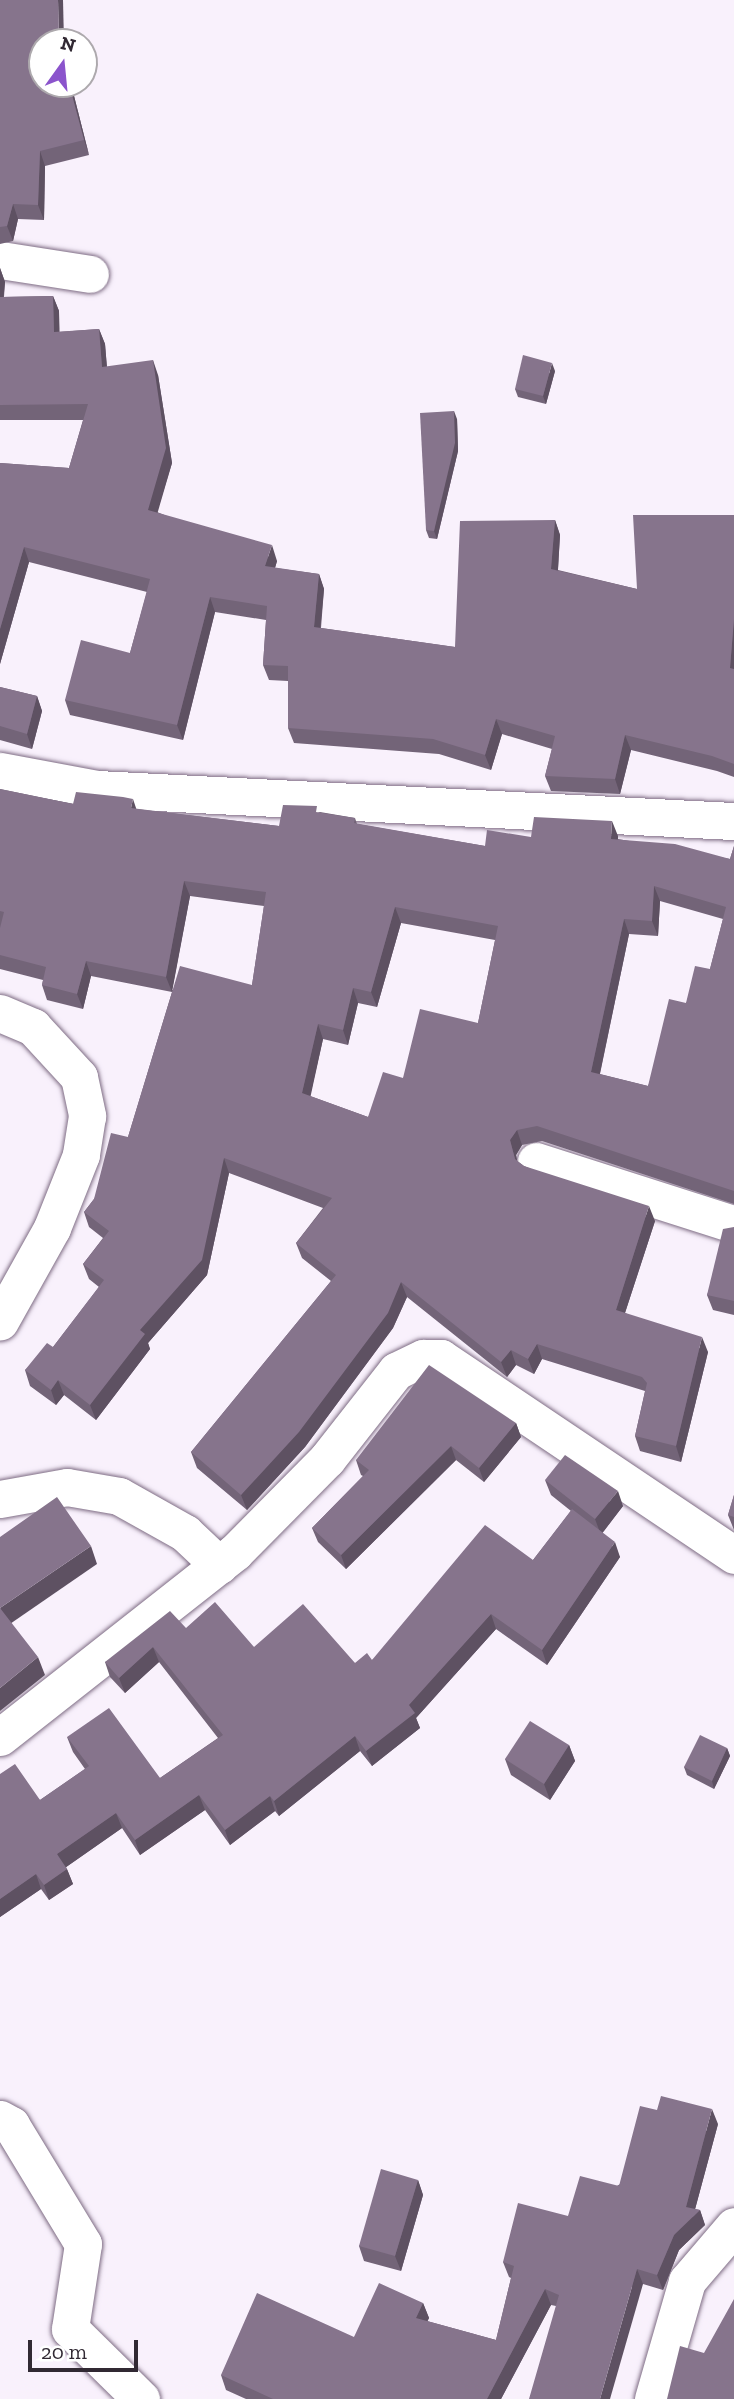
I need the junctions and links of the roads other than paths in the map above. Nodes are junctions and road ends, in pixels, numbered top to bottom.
1 (0, 260) edge
2 (90, 274) dead end
3 (0, 771) edge
4 (734, 821) edge
5 (0, 1013) edge
6 (536, 1161) dead end
7 (734, 1224) edge
8 (0, 1321) edge
9 (0, 1499) edge
10 (734, 1555) edge
11 (219, 1565) junction
12 (0, 1737) edge
13 (0, 2119) edge
14 (734, 2226) edge
15 (141, 2399) edge
16 (653, 2399) edge

1 - 2 street
3 - 4 street
5 - 8 street
6 - 7 street
9 - 11 street
10 - 11 street
11 - 12 street
13 - 15 street
14 - 16 street

